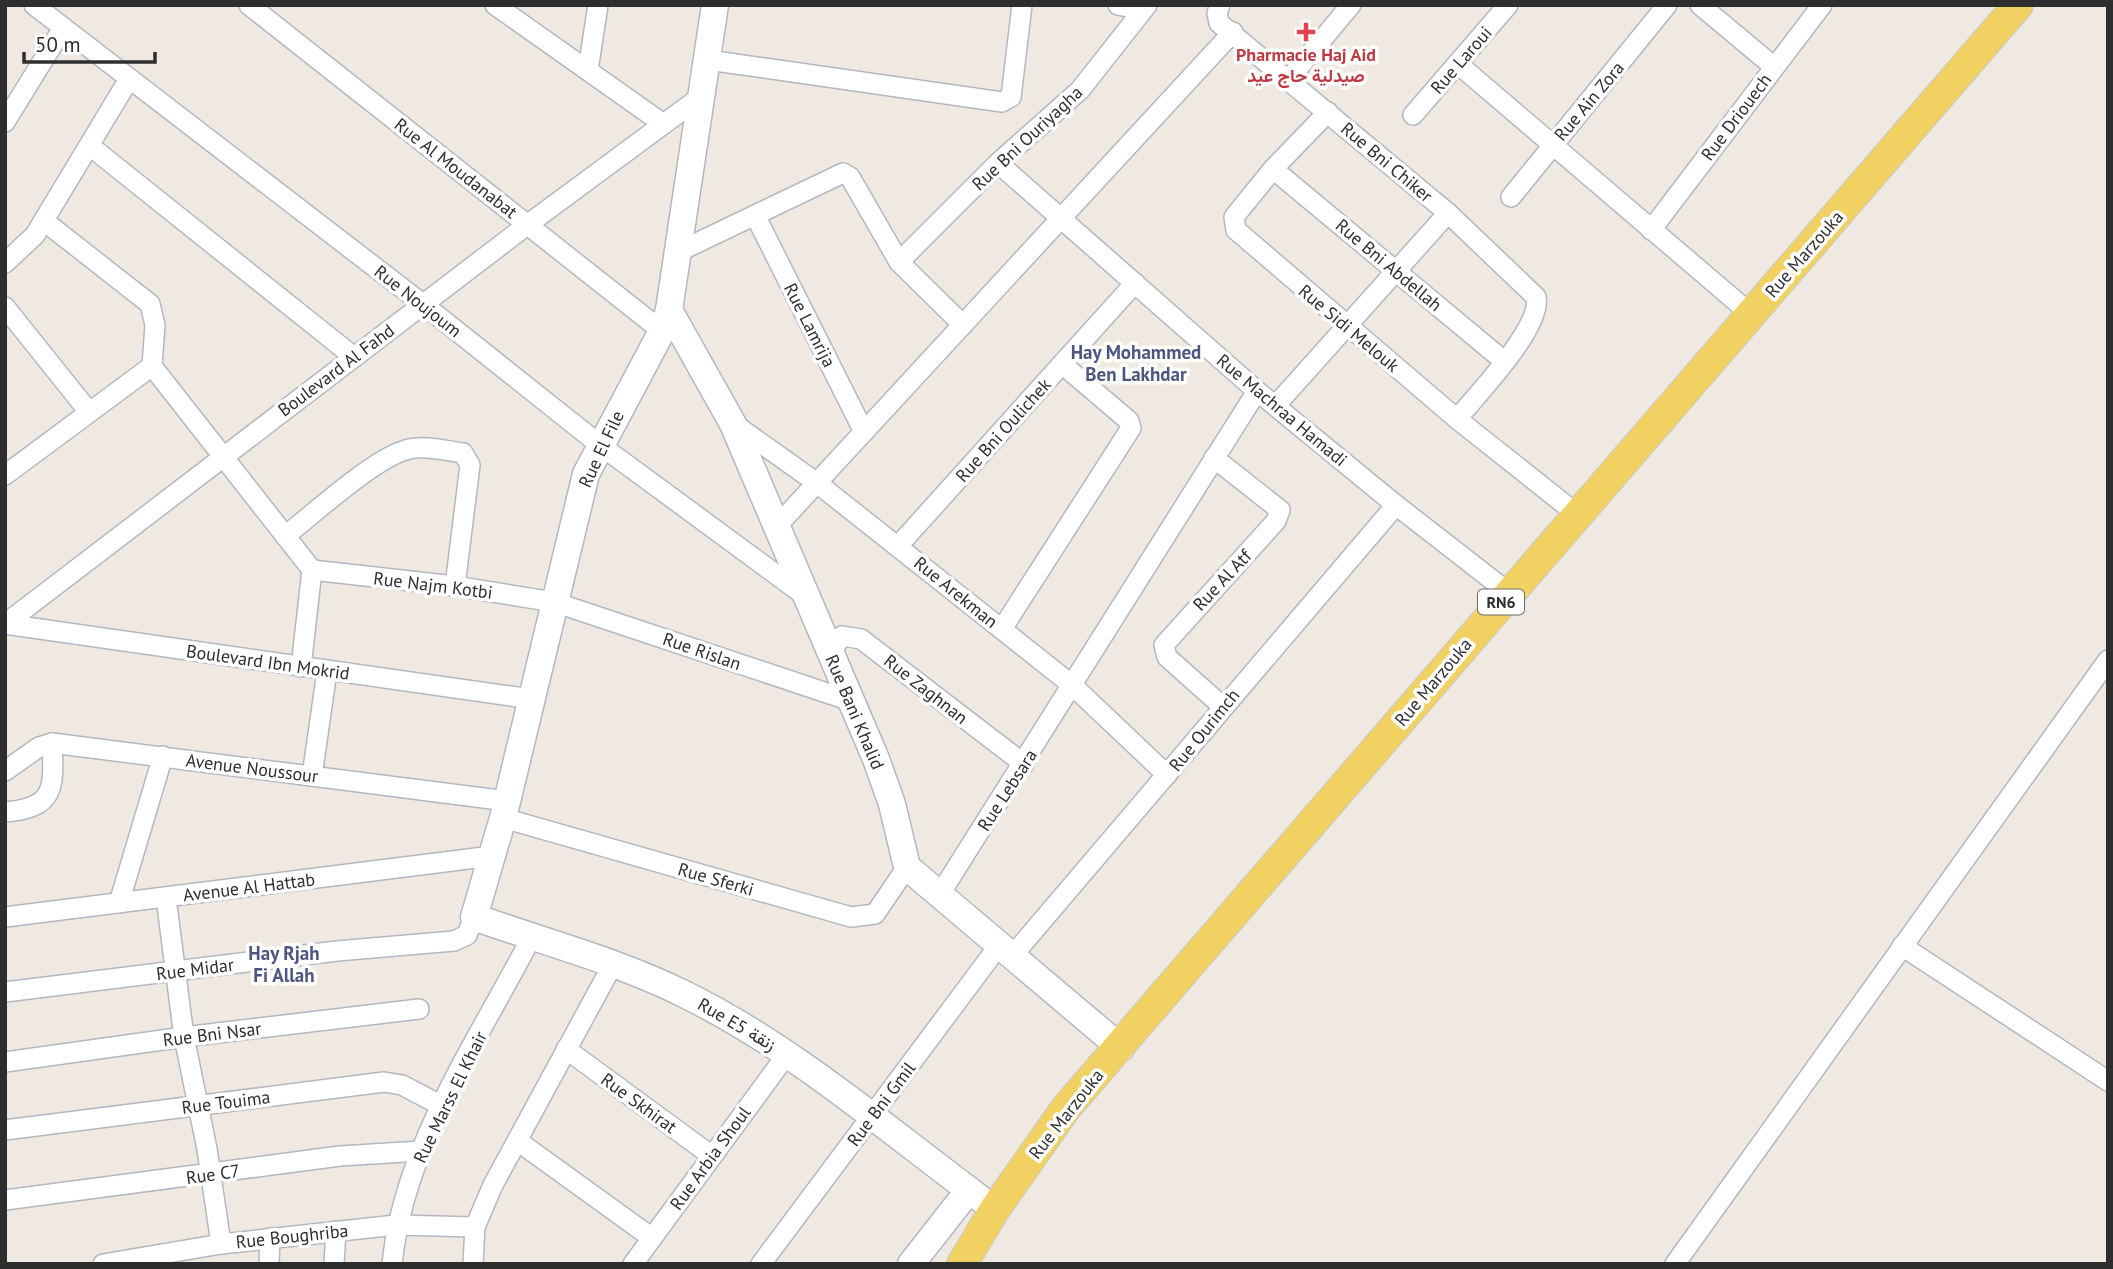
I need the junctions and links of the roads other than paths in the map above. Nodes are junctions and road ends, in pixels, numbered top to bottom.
1 (34, 5) edge
2 (249, 5) edge
3 (495, 5) edge
4 (598, 5) edge
5 (715, 5) edge
6 (1022, 5) edge
7 (1118, 5) edge
8 (1351, 5) edge
9 (1508, 5) edge
10 (1667, 5) edge
11 (1700, 5) edge
12 (1822, 5) edge
13 (2018, 5) edge
14 (1145, 7) edge
15 (1224, 20) edge
16 (63, 29) junction
17 (708, 60) junction
18 (1458, 64) junction
19 (1773, 66) junction
20 (588, 70) junction
21 (129, 79) junction
22 (1289, 79) junction
23 (703, 95) junction
24 (1328, 112) junction
25 (1413, 115) dead end
26 (5, 122) edge
27 (662, 124) junction
28 (1552, 145) junction
29 (90, 146) junction
30 (998, 163) junction
31 (1273, 169) junction
32 (1511, 197) dead end
33 (1448, 213) junction
34 (756, 217) junction
35 (1062, 218) junction
36 (44, 221) junction
37 (527, 225) junction
38 (1651, 230) junction
39 (680, 251) junction
40 (898, 262) junction
41 (5, 263) edge
42 (1395, 271) junction
43 (1135, 283) junction
44 (424, 305) junction
45 (5, 307) edge
46 (1752, 315) junction
47 (665, 320) junction
48 (963, 325) junction
49 (1347, 325) junction
50 (354, 357) junction
51 (1504, 361) junction
52 (1062, 364) junction
53 (152, 366) junction
54 (1257, 391) junction
55 (1276, 405) junction
56 (89, 412) junction
57 (1457, 419) junction
58 (733, 424) junction
59 (864, 432) junction
60 (600, 445) junction
61 (223, 455) junction
62 (1214, 458) junction
63 (7, 472) edge
64 (817, 483) junction
65 (1396, 505) junction
66 (1578, 515) junction
67 (776, 527) junction
68 (285, 536) junction
69 (898, 546) junction
70 (312, 570) junction
71 (455, 586) junction
72 (1509, 593) junction
73 (804, 595) junction
74 (554, 602) junction
75 (5, 624) edge
76 (1002, 629) junction
77 (830, 653) junction
78 (2108, 660) edge
79 (302, 667) junction
80 (327, 671) junction
81 (1072, 685) junction
82 (531, 699) junction
83 (851, 701) junction
84 (1222, 706) junction
85 (52, 743) junction
86 (163, 756) junction
87 (1024, 764) junction
88 (5, 771) edge
89 (1167, 775) junction
90 (312, 776) junction
91 (505, 810) junction
92 (5, 812) edge
93 (492, 856) junction
94 (907, 867) junction
95 (940, 894) junction
96 (166, 898) junction
97 (119, 903) junction
98 (5, 917) edge
99 (471, 926) junction
100 (531, 938) junction
101 (1902, 946) junction
102 (1006, 950) junction
103 (613, 964) junction
104 (176, 972) junction
105 (5, 992) edge
106 (419, 1009) dead end
107 (184, 1037) junction
108 (1121, 1048) junction
109 (566, 1049) junction
110 (788, 1054) junction
111 (5, 1062) edge
112 (2108, 1081) edge
113 (196, 1106) junction
114 (442, 1106) junction
115 (871, 1117) junction
116 (5, 1130) edge
117 (519, 1142) junction
118 (421, 1151) junction
119 (712, 1156) junction
120 (211, 1175) junction
121 (969, 1190) junction
122 (5, 1200) edge
123 (995, 1209) junction
124 (396, 1225) junction
125 (475, 1227) junction
126 (336, 1231) junction
127 (270, 1238) junction
128 (652, 1238) junction
129 (221, 1244) junction
130 (109, 1263) edge
131 (269, 1264) edge
132 (334, 1264) edge
133 (392, 1264) edge
134 (473, 1264) edge
135 (633, 1264) edge
136 (761, 1264) edge
137 (911, 1264) edge
138 (962, 1264) edge
139 (1675, 1264) edge

1 - 16 street, Rue Noujoum
2 - 37 street, Rue Al Moudanabat
3 - 20 street
4 - 20 street
5 - 17 street, Rue El File
6 - 17 street
7 - 14 street
8 - 22 street
9 - 18 street, Rue Laroui
10 - 28 street, Rue Ain Zora
11 - 19 street
12 - 19 street, Rue Driouech
13 - 46 main road, Rue Marzouka / RN6
14 - 30 street, Rue Bni Ouriyagha
15 - 22 street, Rue Bni Chiker
15 - 35 street
16 - 21 street, Rue Noujoum
16 - 26 street
17 - 23 street, Rue El File
18 - 25 street, Rue Laroui
18 - 28 street
19 - 38 street, Rue Driouech
20 - 27 street
21 - 29 street
21 - 44 street, Rue Noujoum
22 - 24 street, Rue Bni Chiker
23 - 27 street, Boulevard Al Fahd
23 - 39 street, Rue El File
24 - 31 street
24 - 33 street, Rue Bni Chiker
27 - 37 street, Boulevard Al Fahd
28 - 32 street, Rue Ain Zora
28 - 38 street
29 - 36 street
29 - 50 street
30 - 35 street, Rue Machraa Hamadi
30 - 40 street, Rue Bni Ouriyagha
31 - 42 street, Rue Bni Abdellah
31 - 49 street, Rue Sidi Melouk
33 - 42 street
33 - 51 street, Rue Bni Chiker
34 - 39 street
34 - 40 street
34 - 59 street, Rue Lamrija
35 - 43 street, Rue Machraa Hamadi
35 - 48 street
36 - 41 street
36 - 53 street
37 - 44 street, Boulevard Al Fahd
37 - 47 street, Rue Al Moudanabat
38 - 46 street
39 - 47 street, Rue El File
40 - 48 street
42 - 49 street
42 - 51 street, Rue Bni Abdellah
43 - 52 street, Rue Bni Oulichek
43 - 54 street, Rue Machraa Hamadi
44 - 50 street, Boulevard Al Fahd
44 - 60 street, Rue Noujoum
45 - 56 street
46 - 66 main road, Rue Marzouka / RN6
47 - 58 street, Rue Bani Khalid
47 - 60 street, Rue El File
48 - 59 street
49 - 55 street
49 - 57 street, Rue Sidi Melouk
50 - 61 street, Boulevard Al Fahd
51 - 57 street
52 - 69 street, Rue Bni Oulichek
52 - 76 street
53 - 56 street
53 - 61 street
54 - 55 street, Rue Machraa Hamadi
54 - 62 street, Rue Lebsara
55 - 65 street, Rue Machraa Hamadi
56 - 63 street
57 - 66 street, Rue Sidi Melouk
58 - 64 street, Rue Arekman
58 - 67 street, Rue Bani Khalid
59 - 64 street
60 - 73 street, Rue Noujoum
60 - 74 street, Rue El File
61 - 68 street
61 - 75 street, Boulevard Al Fahd
62 - 81 street, Rue Lebsara
62 - 84 street, Rue Al Atf
64 - 67 street
64 - 69 street, Rue Arekman
65 - 72 street, Rue Machraa Hamadi
65 - 84 street, Rue Ourimch
66 - 72 main road, Rue Marzouka / RN6
67 - 73 street, Rue Bani Khalid
68 - 70 street
68 - 71 street
69 - 76 street, Rue Arekman
70 - 71 street, Rue Najm Kotbi
70 - 79 street
71 - 74 street, Rue Najm Kotbi
72 - 108 main road, Rue Marzouka / RN6
73 - 77 street, Rue Bani Khalid
74 - 82 street, Rue El File
74 - 83 street, Rue Rislan
75 - 79 street, Boulevard Ibn Mokrid
76 - 81 street, Rue Arekman
77 - 83 street, Rue Bani Khalid
77 - 87 street, Rue Zaghnan
78 - 101 street
79 - 80 street, Boulevard Ibn Mokrid
80 - 82 street, Boulevard Ibn Mokrid
80 - 90 street
81 - 87 street, Rue Lebsara
81 - 89 street, Rue Arekman
82 - 91 street, Rue El File
83 - 94 street, Rue Bani Khalid
84 - 89 street, Rue Ourimch
85 - 86 street, Avenue Noussour
85 - 88 street
85 - 92 street
86 - 90 street, Avenue Noussour
86 - 97 street
87 - 95 street, Rue Lebsara
89 - 102 street, Rue Ourimch
90 - 91 street, Avenue Noussour
91 - 93 street, Rue El File
91 - 94 street, Rue Sferki
93 - 96 street, Avenue Al Hattab
93 - 99 street, Rue El File
94 - 95 street
95 - 102 street
96 - 97 street, Avenue Al Hattab
96 - 104 street
97 - 98 street, Avenue Al Hattab
99 - 100 street, Rue E5 زنقة
99 - 104 street, Rue Midar
100 - 103 street, Rue E5 زنقة
100 - 114 street, Rue Marss El Khair
101 - 112 street
101 - 139 street
102 - 108 street
102 - 115 street, Rue Bni Gmil
103 - 109 street
103 - 110 street, Rue E5 زنقة
104 - 105 street, Rue Midar
104 - 107 street
106 - 107 street, Rue Bni Nsar
107 - 111 street, Rue Bni Nsar
107 - 113 street
108 - 123 main road, Rue Marzouka / RN6
109 - 117 street
109 - 119 street, Rue Skhirat
110 - 115 street, Rue E5 زنقة
110 - 119 street, Rue Arbia Shoul
113 - 114 street, Rue Touima
113 - 116 street, Rue Touima
113 - 120 street
114 - 118 street, Rue Marss El Khair
115 - 121 street, Rue E5 زنقة
115 - 136 street, Rue Bni Gmil
117 - 125 street
117 - 128 street
118 - 120 street, Rue C7
118 - 124 street, Rue Marss El Khair
119 - 128 street, Rue Arbia Shoul
120 - 122 street, Rue C7
120 - 129 street
121 - 123 street
121 - 137 street
123 - 138 main road, RN6
124 - 125 street, Rue Boughriba
124 - 126 street, Rue Boughriba
124 - 133 street, Rue Marss El Khair
125 - 134 street
126 - 127 street, Rue Boughriba
126 - 132 street
127 - 129 street, Rue Boughriba
127 - 131 street
128 - 135 street, Rue Arbia Shoul
129 - 130 street, Rue Boughriba

